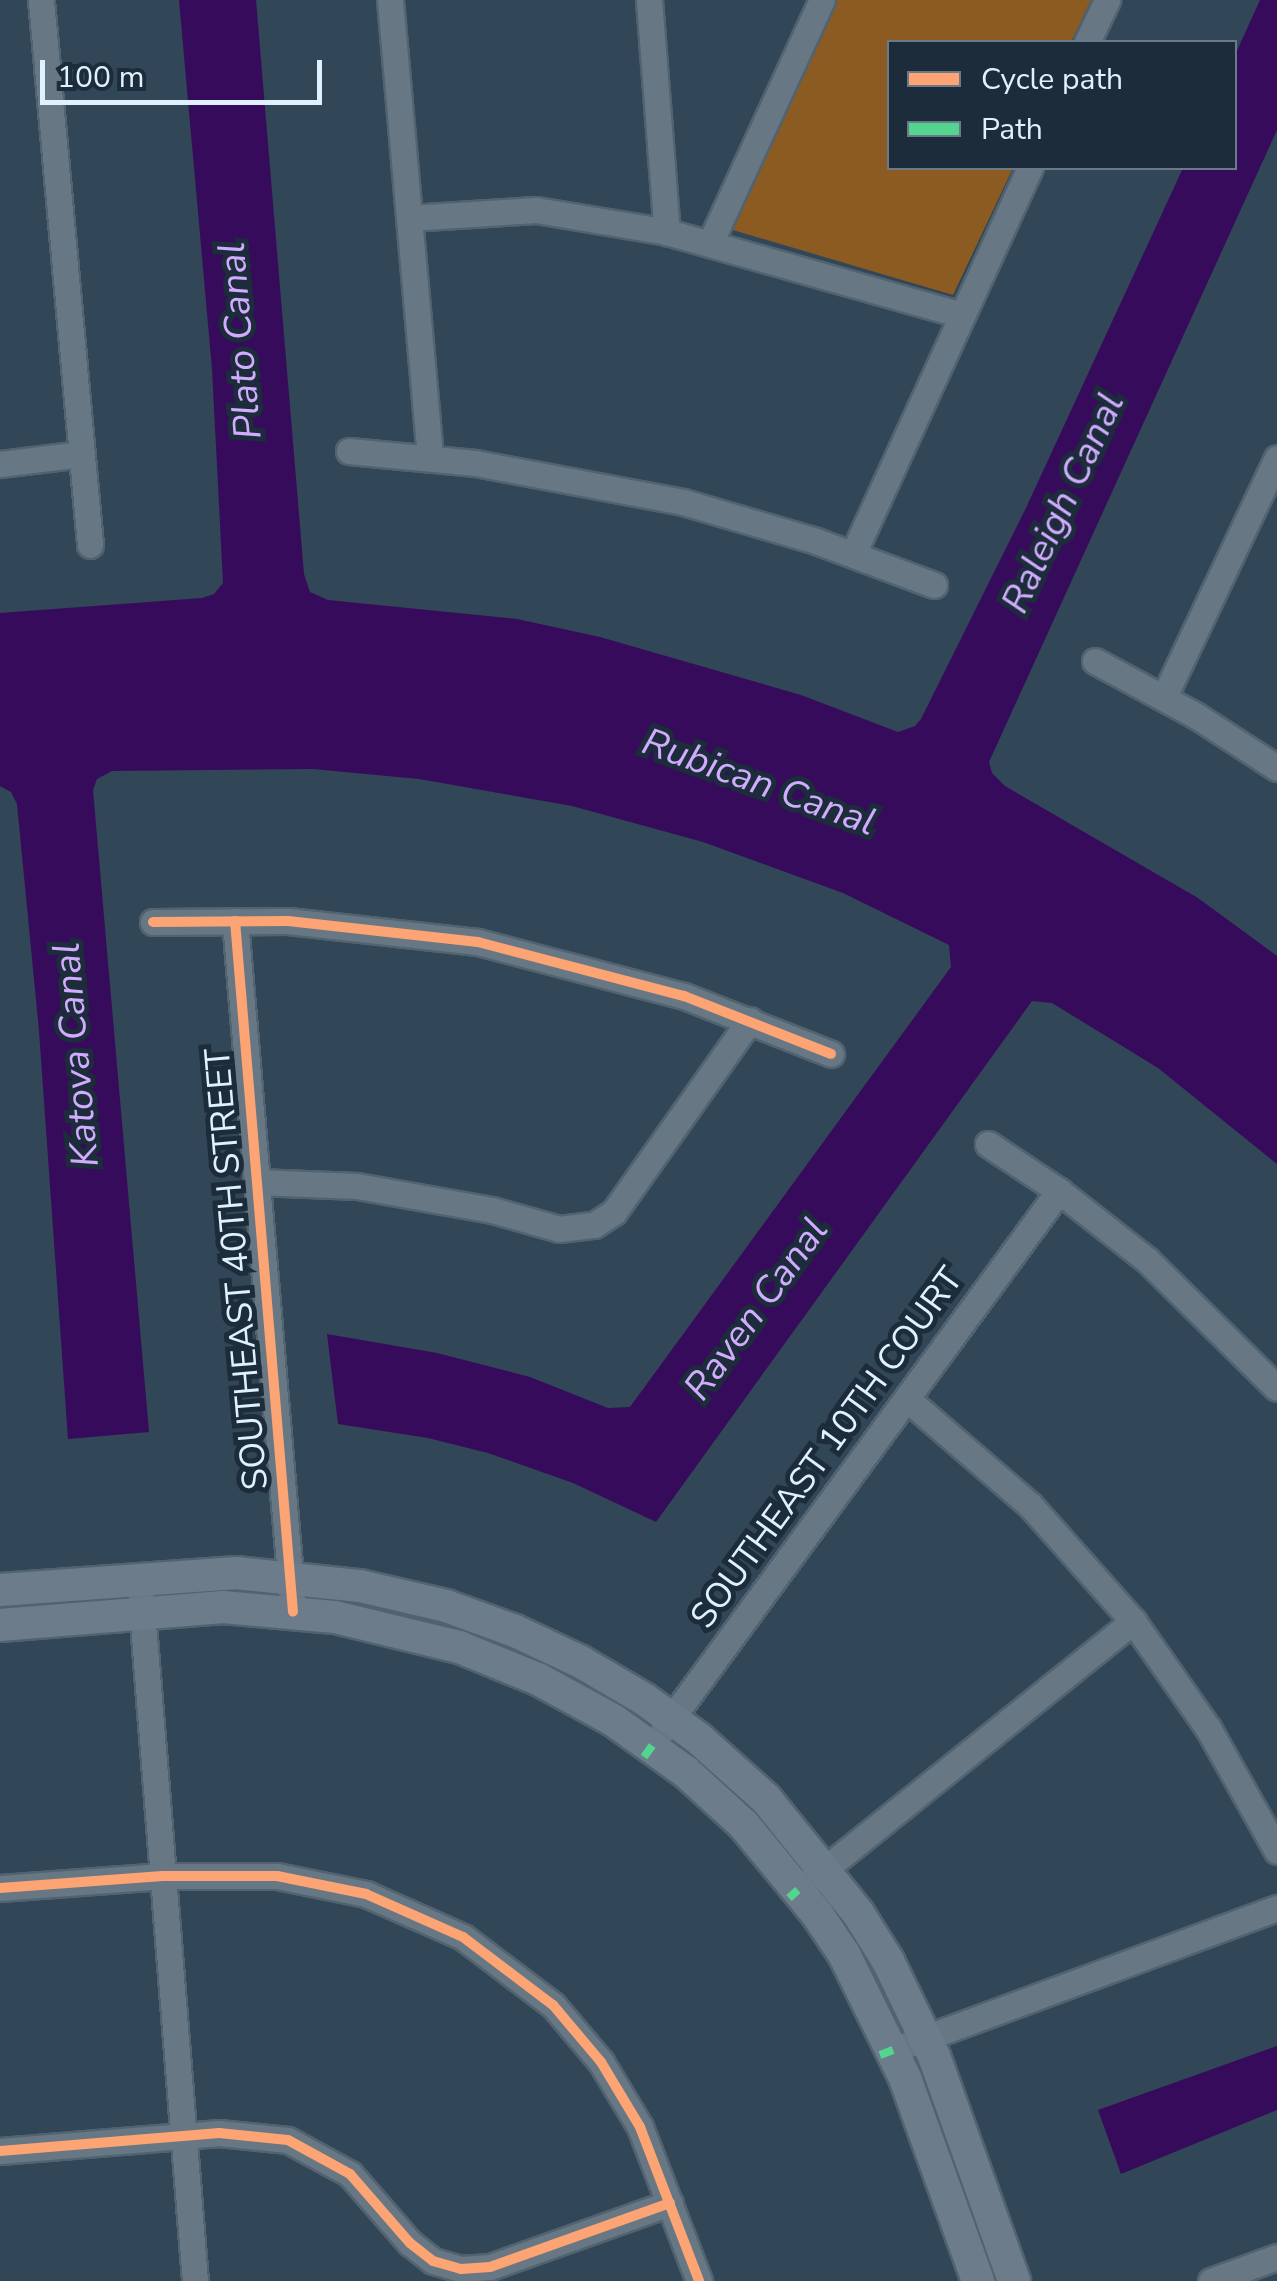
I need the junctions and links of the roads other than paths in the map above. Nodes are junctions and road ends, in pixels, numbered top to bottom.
1 (42, 0) edge
2 (390, 0) edge
3 (650, 0) edge
4 (822, 0) edge
5 (1107, 0) edge
6 (1088, 40) edge
7 (1029, 170) edge
8 (409, 218) junction
9 (667, 232) junction
10 (711, 241) junction
11 (962, 315) junction
12 (349, 451) dead end
13 (82, 454) junction
14 (430, 458) junction
15 (1276, 461) edge
16 (0, 464) edge
17 (90, 545) dead end
18 (853, 554) junction
19 (934, 584) dead end
20 (1095, 662) dead end
21 (1164, 697) junction
22 (1277, 768) edge
23 (235, 921) junction
24 (153, 922) dead end
25 (750, 1020) junction
26 (831, 1054) dead end
27 (988, 1144) dead end
28 (257, 1182) junction
29 (1059, 1191) junction
30 (1277, 1388) edge
31 (907, 1399) junction
32 (290, 1576) junction
33 (140, 1579) junction
34 (0, 1590) edge
35 (293, 1612) junction
36 (142, 1613) junction
37 (1133, 1621) junction
38 (0, 1625) edge
39 (672, 1719) junction
40 (652, 1746) junction
41 (1277, 1851) edge
42 (826, 1868) junction
43 (163, 1876) junction
44 (0, 1888) edge
45 (798, 1890) junction
46 (1277, 1908) edge
47 (926, 2038) junction
48 (893, 2050) junction
49 (184, 2136) junction
50 (0, 2151) edge
51 (670, 2203) junction
52 (1277, 2258) edge
53 (195, 2281) edge
54 (698, 2281) edge
55 (978, 2281) edge
56 (1014, 2281) edge
57 (1211, 2281) edge

1 - 13 street
2 - 8 street
3 - 9 street
4 - 10 street
5 - 6 street
7 - 11 street
8 - 9 street
8 - 14 street
9 - 10 street
10 - 11 street
11 - 18 street
12 - 14 street
13 - 16 street
13 - 17 street
14 - 18 street
15 - 21 street
18 - 19 street
20 - 21 street
21 - 22 street
23 - 24 street
23 - 25 street
23 - 28 street, SOUTHEAST 40TH STREET
25 - 26 street
25 - 28 street
27 - 29 street
28 - 32 street, SOUTHEAST 40TH STREET
29 - 30 street
29 - 31 street, SOUTHEAST 10TH COURT
31 - 37 street
31 - 39 street, SOUTHEAST 10TH COURT
32 - 33 main road
32 - 35 street, SOUTHEAST 40TH STREET
32 - 39 main road
33 - 34 main road
33 - 36 street
35 - 36 main road
35 - 40 main road
36 - 38 main road
36 - 43 street
37 - 41 street
37 - 42 street
39 - 40 street, SOUTHEAST 10TH COURT
39 - 42 main road
40 - 45 main road
42 - 45 street
42 - 47 main road
43 - 44 street
43 - 49 street
43 - 51 street
45 - 48 main road
46 - 47 street
47 - 48 street
47 - 56 main road
48 - 55 main road
49 - 50 street
49 - 51 street
49 - 53 street
51 - 54 street
52 - 57 street

